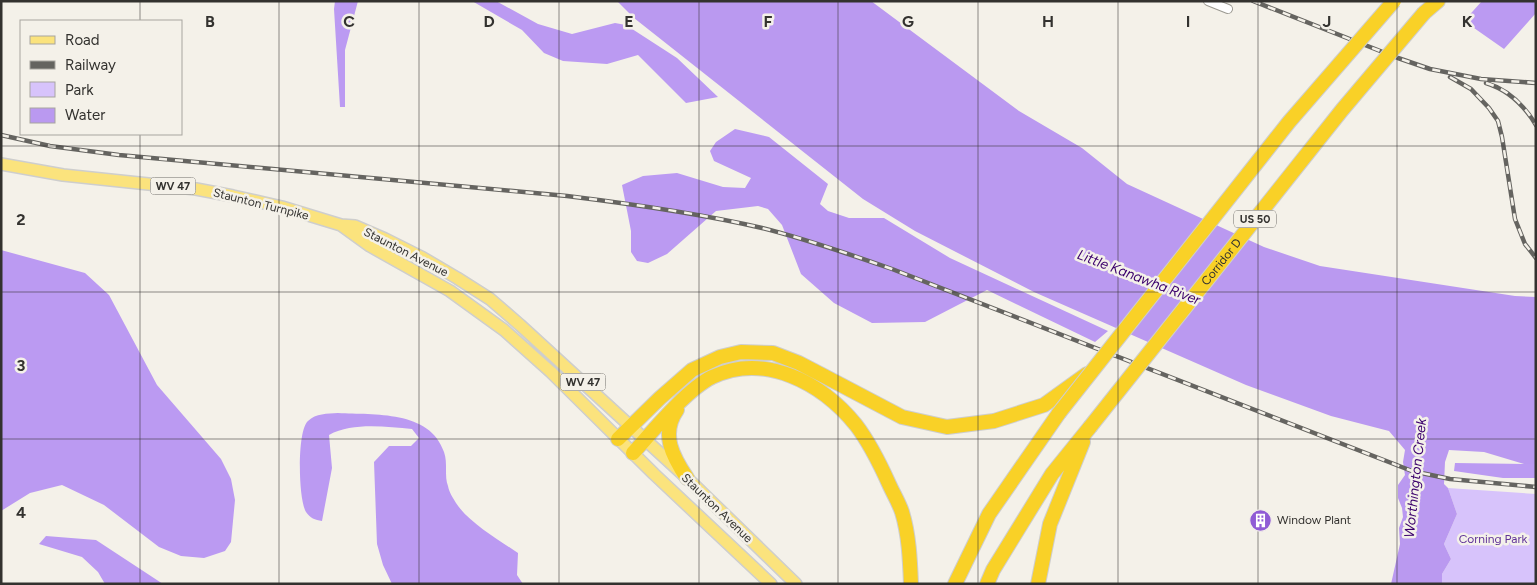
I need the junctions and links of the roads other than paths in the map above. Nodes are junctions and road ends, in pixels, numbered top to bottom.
1 (1208, 1) edge
2 (1394, 1) edge
3 (1438, 1) edge
4 (1228, 10) dead end
5 (1, 164) edge
6 (341, 225) junction
7 (1092, 371) junction
8 (687, 395) junction
9 (631, 426) junction
10 (1090, 427) junction
11 (618, 439) junction
12 (645, 439) junction
13 (632, 453) junction
14 (687, 478) junction
15 (771, 584) edge
16 (796, 584) edge
17 (911, 584) edge
18 (955, 584) edge
19 (988, 584) edge
20 (1038, 584) edge

1 - 4 street
2 - 7 highway, US 50, bridge
3 - 10 highway, Corridor D / US 50, bridge
5 - 6 main road, Staunton Turnpike / WV 47
6 - 9 main road, Staunton Avenue / WV 47
6 - 11 main road, Staunton Avenue / WV 47
7 - 9 highway, bridge
7 - 18 highway, US 50, bridge
8 - 12 highway
8 - 14 highway
8 - 17 highway
9 - 11 highway
9 - 12 main road, Staunton Avenue / WV 47
10 - 19 highway, Corridor D / US 50
10 - 20 highway
11 - 13 main road, Staunton Avenue / WV 47
12 - 13 highway
12 - 14 main road, Staunton Avenue / WV 47
13 - 15 main road, Staunton Avenue / WV 47
14 - 16 main road, Staunton Avenue / WV 47

